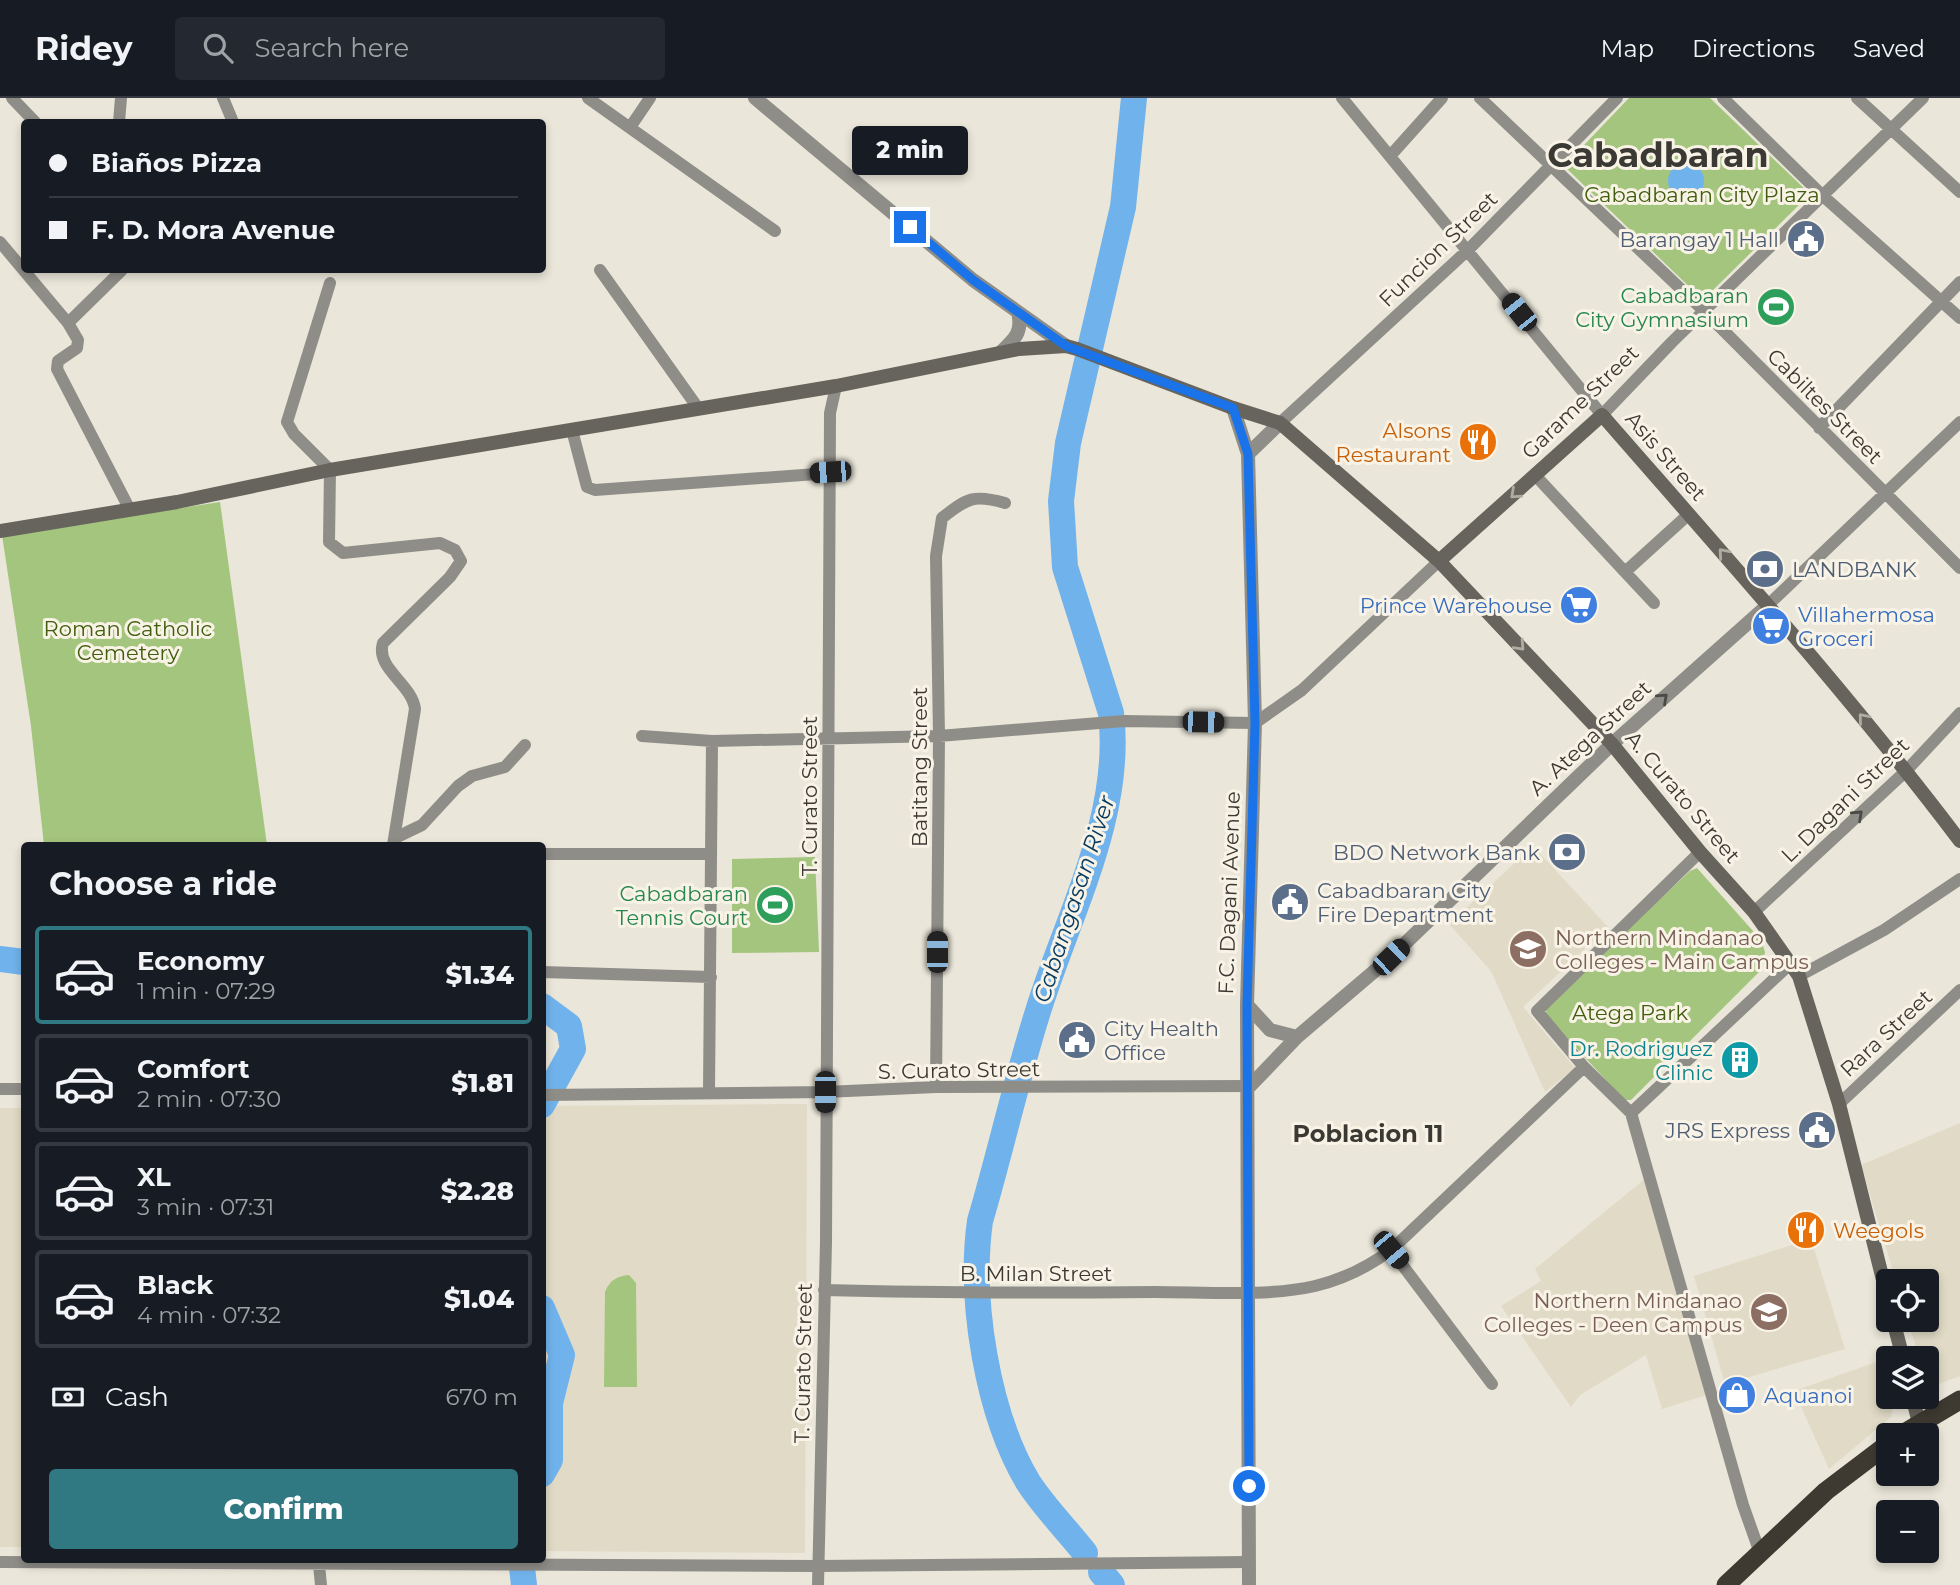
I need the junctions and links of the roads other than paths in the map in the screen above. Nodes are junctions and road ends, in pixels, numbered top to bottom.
1 (12, 98) edge
2 (121, 98) edge
3 (223, 98) edge
4 (588, 98) edge
5 (650, 98) edge
6 (755, 98) edge
7 (1342, 98) edge
8 (1442, 98) edge
9 (1480, 98) edge
10 (1617, 98) edge
11 (1723, 98) edge
12 (1857, 98) edge
13 (1923, 98) edge
14 (32, 119) edge
15 (119, 119) edge
16 (232, 119) edge
17 (631, 126) junction
18 (1890, 129) junction
19 (1391, 155) junction
20 (1550, 166) junction
21 (1960, 192) edge
22 (1823, 196) junction
23 (775, 231) dead end
24 (0, 242) edge
25 (1469, 249) junction
26 (21, 263) edge
27 (600, 270) dead end
28 (29, 273) edge
29 (118, 273) edge
30 (1960, 282) edge
31 (330, 283) dead end
32 (1941, 300) junction
33 (1704, 311) junction
34 (1018, 312) junction
35 (1960, 318) edge
36 (68, 323) junction
37 (1066, 346) junction
38 (1001, 352) junction
39 (836, 386) junction
40 (815, 389) junction
41 (698, 408) junction
42 (1233, 408) junction
43 (830, 413) junction
44 (1602, 415) junction
45 (1960, 422) edge
46 (1280, 423) junction
47 (1819, 428) junction
48 (572, 430) junction
49 (1248, 454) junction
50 (330, 470) junction
51 (830, 472) junction
52 (1535, 475) junction
53 (1885, 494) junction
54 (1005, 503) dead end
55 (129, 508) junction
56 (1689, 514) junction
57 (0, 531) edge
58 (1957, 560) edge
59 (1439, 561) junction
60 (1625, 572) junction
61 (1654, 603) dead end
62 (1768, 605) junction
63 (1960, 713) edge
64 (1255, 723) junction
65 (642, 736) dead end
66 (939, 736) junction
67 (829, 738) junction
68 (712, 741) junction
69 (1612, 744) junction
70 (525, 745) dead end
71 (1906, 771) junction
72 (1960, 841) edge
73 (394, 842) edge
74 (1700, 852) junction
75 (546, 854) edge
76 (711, 854) junction
77 (1960, 879) edge
78 (1754, 912) junction
79 (1795, 970) junction
80 (546, 972) edge
81 (711, 977) junction
82 (1960, 990) edge
83 (1247, 1005) junction
84 (1297, 1037) junction
85 (1584, 1067) junction
86 (1250, 1086) junction
87 (936, 1087) junction
88 (0, 1089) edge
89 (21, 1089) edge
90 (709, 1091) junction
91 (825, 1092) junction
92 (546, 1095) edge
93 (1839, 1104) junction
94 (1631, 1113) junction
95 (1391, 1250) junction
96 (1880, 1269) edge
97 (824, 1290) junction
98 (1247, 1291) junction
99 (1492, 1384) dead end
100 (1960, 1400) edge
101 (1915, 1409) edge
102 (1919, 1423) joint
103 (1876, 1453) edge
104 (1760, 1553) junction
105 (0, 1562) edge
106 (21, 1562) edge
107 (1248, 1562) junction
108 (106, 1563) edge
109 (319, 1565) junction
110 (818, 1566) junction
111 (321, 1585) edge
112 (818, 1585) edge
113 (1249, 1585) edge
114 (1726, 1585) edge

1 - 14 street
2 - 15 street
3 - 16 street
4 - 17 street
5 - 17 street
6 - 34 street
7 - 19 street, Asis Street
8 - 19 street
9 - 20 street, Cabiltes Street
10 - 20 street, Funcion Street
11 - 22 street
12 - 18 street
13 - 18 street, Garame Street
17 - 23 street
18 - 21 street
18 - 22 street, Garame Street
19 - 25 street, Asis Street
20 - 25 street, Funcion Street
20 - 33 street, Cabiltes Street
22 - 32 street
22 - 33 street, Garame Street
24 - 26 street
25 - 44 street, Asis Street
25 - 46 street, Funcion Street
27 - 41 street
28 - 36 street
29 - 36 street
30 - 32 street
31 - 50 street
32 - 35 street
32 - 47 street
33 - 44 street, Garame Street
33 - 47 street, Cabiltes Street
34 - 37 street
34 - 38 street
36 - 55 street
37 - 38 main road
37 - 42 main road
38 - 39 main road
39 - 40 main road
39 - 43 street, T. Curato Street
40 - 41 main road
40 - 43 street
41 - 48 main road
42 - 46 main road
42 - 49 street, F.C. Dagani Avenue
43 - 51 street, T. Curato Street
44 - 52 main road, Garame Street
44 - 56 main road, Asis Street
45 - 53 street, A. Atega Street
46 - 49 street
46 - 59 main road, A. Curato Street
47 - 53 street, Cabiltes Street
48 - 50 main road
48 - 51 street
49 - 64 street, F.C. Dagani Avenue
50 - 55 main road
50 - 73 street
51 - 67 street, T. Curato Street
52 -> 59 main road, Garame Street
52 - 60 street
53 - 58 street, Cabiltes Street
53 - 62 street, A. Atega Street
54 - 66 street, Batitang Street
55 - 57 main road
56 - 60 street
62 -> 56 main road, Asis Street
59 - 64 street, Garame Street
59 -> 69 main road, A. Curato Street
60 - 61 street
69 -> 62 street, A. Atega Street
71 -> 62 main road, Asis Street
63 - 71 street, L. Dagani Street
64 - 66 street
64 - 83 street, F.C. Dagani Avenue
65 - 68 street
66 - 67 street
66 - 87 street, Batitang Street
67 - 68 street
67 - 91 street, T. Curato Street
68 - 76 street
69 - 74 main road, A. Curato Street
69 - 84 street, A. Atega Street
70 - 73 street
71 - 72 main road, Asis Street
78 -> 71 street, L. Dagani Street
74 - 78 main road, A. Curato Street
74 - 85 street
75 - 76 street
76 - 81 street
77 - 79 street
78 - 79 main road, A. Curato Street
79 - 93 main road, A. Curato Street
79 - 94 street
80 - 81 street
81 - 90 street
82 - 93 street, Rara Street
83 - 84 street
83 - 86 street, F.C. Dagani Avenue
84 - 86 street, A. Atega Street
85 - 94 street
85 - 95 street, B. Milan Street
86 - 87 street, S. Curato Street
86 - 98 street, F.C. Dagani Avenue
87 - 91 street, S. Curato Street
88 - 89 street
90 - 91 street, S. Curato Street
90 - 92 street, S. Curato Street
91 - 97 street, T. Curato Street
93 - 96 main road, A. Curato Street
94 - 104 street
95 - 98 street, B. Milan Street
95 - 99 street
97 - 98 street, B. Milan Street
97 - 110 street, T. Curato Street
98 - 107 street, F.C. Dagani Avenue
100 - 102 highway
101 - 102 main road
103 - 104 highway
104 - 114 highway
105 - 106 street
107 - 110 street
107 - 113 street, F.C. Dagani Avenue
108 - 109 street
109 - 110 street
109 - 111 street
110 - 112 street, T. Curato Street

